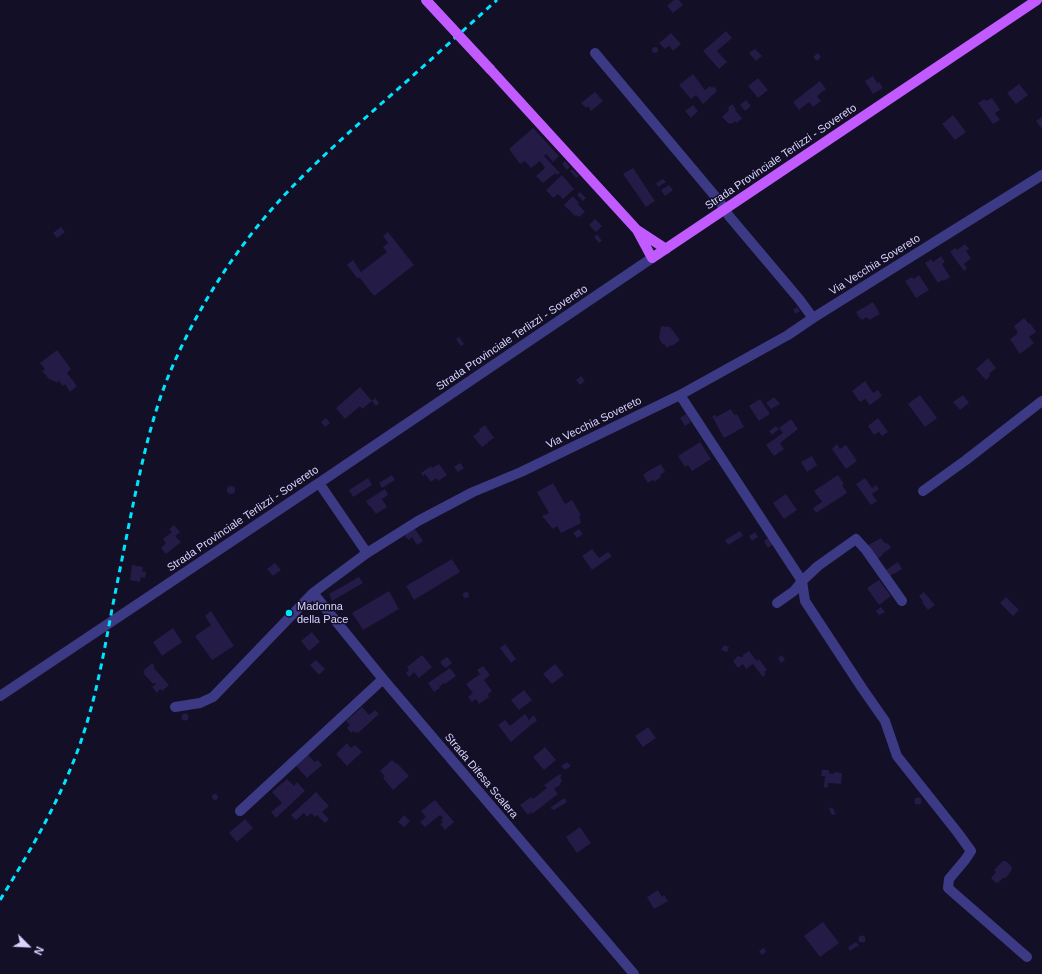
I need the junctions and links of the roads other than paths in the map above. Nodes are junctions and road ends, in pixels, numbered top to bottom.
1 (426, 0) edge
2 (1037, 0) edge
3 (595, 53) dead end
4 (1042, 175) edge
5 (725, 209) junction
6 (637, 230) junction
7 (666, 249) junction
8 (652, 258) junction
9 (813, 318) junction
10 (680, 395) junction
11 (1042, 401) edge
12 (319, 483) junction
13 (923, 491) dead end
14 (367, 553) junction
15 (802, 580) junction
16 (312, 593) junction
17 (902, 601) dead end
18 (777, 603) dead end
19 (383, 679) junction
20 (0, 696) edge
21 (175, 707) dead end
22 (240, 811) dead end
23 (1027, 957) dead end
24 (634, 974) edge

1 - 6 main road, bridge
2 - 5 main road, Strada Provinciale Terlizzi - Sovereto
3 - 5 street
4 - 9 street, Via Vecchia Sovereto
5 - 7 main road, Strada Provinciale Terlizzi - Sovereto
5 - 9 street
6 - 7 main road
6 - 8 main road
7 - 8 main road, Strada Provinciale Terlizzi - Sovereto
8 - 12 street, Strada Provinciale Terlizzi - Sovereto
9 - 10 street, Via Vecchia Sovereto
10 - 14 street, Via Vecchia Sovereto
10 - 15 street
11 - 13 street
12 - 14 street
12 - 20 street, Strada Provinciale Terlizzi - Sovereto
14 - 16 street, Via Vecchia Sovereto
15 - 17 street
15 - 18 street
15 - 23 street
16 - 19 street, Strada Difesa Scalera
16 - 21 street, Via Vecchia Sovereto
19 - 22 street
19 - 24 street, Strada Difesa Scalera

